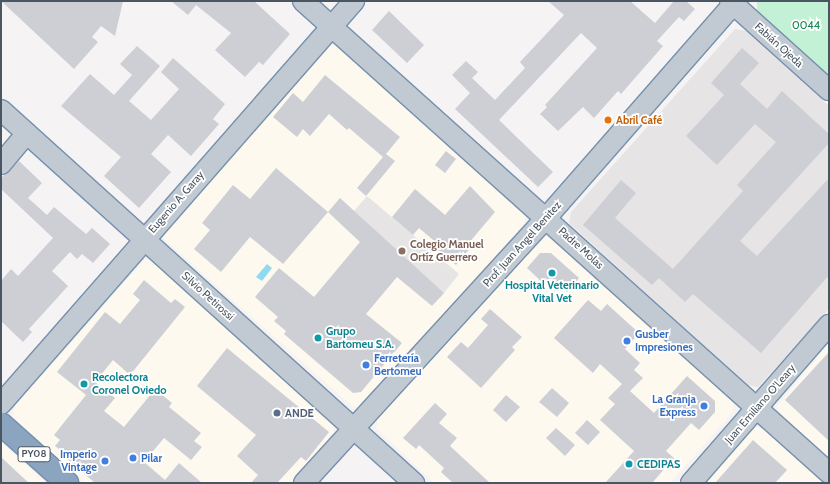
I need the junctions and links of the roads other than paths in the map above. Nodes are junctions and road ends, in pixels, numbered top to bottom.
1 (303, 1) edge
2 (354, 1) edge
3 (733, 2) edge
4 (332, 26) junction
5 (829, 90) edge
6 (1, 110) edge
7 (27, 133) junction
8 (1, 164) edge
9 (547, 217) junction
10 (144, 239) junction
11 (829, 325) edge
12 (1, 404) edge
13 (757, 408) junction
14 (1, 424) edge
15 (354, 428) junction
16 (829, 472) edge
17 (67, 483) edge
18 (304, 483) edge
19 (414, 483) edge
20 (691, 483) edge

1 - 4 street, Padre Molas
2 - 4 street, Eugenio A. Garay
3 - 5 street, Fabián Ojeda
3 - 9 street, Prof. Juan Angel Benitez
4 - 9 street, Padre Molas
4 - 10 street, Eugenio A. Garay
6 - 7 street, Silvio Petirossi
7 - 8 street
7 - 10 street, Silvio Petirossi
9 - 13 street, Padre Molas
9 - 15 street, Prof. Juan Angel Benitez
10 - 12 street, Eugenio A. Garay
10 - 15 street, Silvio Petirossi
11 - 13 street, Juan Emiliano O'Leary
13 - 16 street, Padre Molas
13 - 20 street, Juan Emiliano O'Leary
14 - 17 highway, PY08
15 - 18 street, Prof. Juan Angel Benitez
15 - 19 street, Silvio Petirossi

